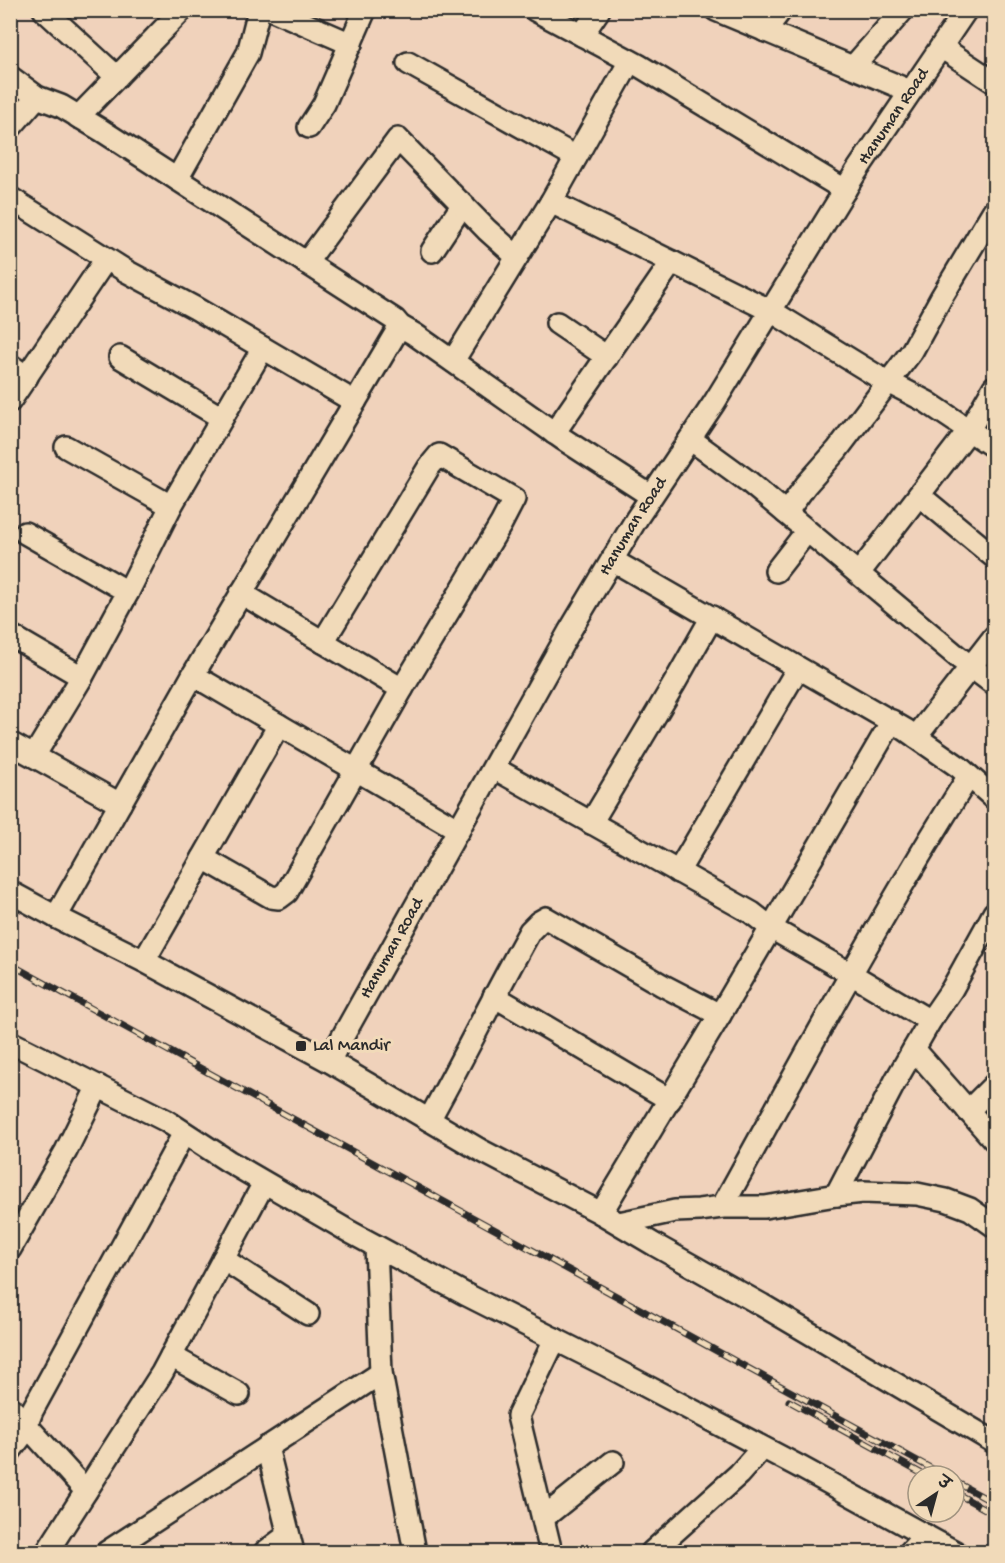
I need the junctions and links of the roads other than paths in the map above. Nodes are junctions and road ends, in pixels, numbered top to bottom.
1 (182, 10) edge
2 (259, 10) edge
3 (273, 10) edge
4 (365, 10) edge
5 (535, 10) edge
6 (599, 10) edge
7 (716, 10) edge
8 (781, 10) edge
9 (903, 10) edge
10 (966, 10) edge
11 (49, 12) edge
12 (765, 31) junction
13 (582, 35) junction
14 (351, 44) junction
15 (941, 46) junction
16 (630, 61) junction
17 (408, 63) dead end
18 (853, 67) junction
19 (10, 77) edge
20 (117, 77) junction
21 (994, 82) edge
22 (910, 91) junction
23 (37, 97) junction
24 (78, 117) junction
25 (309, 127) dead end
26 (10, 128) edge
27 (576, 158) junction
28 (177, 179) junction
29 (845, 190) junction
30 (10, 198) edge
31 (551, 202) junction
32 (463, 204) junction
33 (994, 210) edge
34 (432, 251) dead end
35 (517, 257) junction
36 (106, 258) junction
37 (672, 262) junction
38 (306, 263) junction
39 (771, 311) junction
40 (557, 323) dead end
41 (400, 326) junction
42 (263, 348) junction
43 (120, 357) dead end
44 (607, 357) junction
45 (453, 361) junction
46 (19, 371) edge
47 (888, 382) junction
48 (994, 387) edge
49 (10, 401) edge
50 (355, 402) junction
51 (222, 418) junction
52 (969, 430) junction
53 (554, 433) junction
54 (690, 439) junction
55 (66, 447) dead end
56 (994, 447) edge
57 (919, 495) junction
58 (651, 496) junction
59 (171, 506) junction
60 (786, 513) junction
61 (807, 531) junction
62 (26, 533) dead end
63 (994, 557) edge
64 (612, 560) junction
65 (776, 571) dead end
66 (859, 573) junction
67 (129, 592) junction
68 (241, 593) junction
69 (712, 617) junction
70 (10, 635) edge
71 (994, 637) edge
72 (323, 642) junction
73 (971, 666) junction
74 (798, 668) junction
75 (193, 675) junction
76 (82, 677) junction
77 (994, 684) edge
78 (402, 689) junction
79 (892, 722) junction
80 (279, 725) junction
81 (916, 736) junction
82 (10, 743) edge
83 (34, 756) junction
84 (494, 768) junction
85 (356, 771) junction
86 (969, 776) junction
87 (994, 798) edge
88 (120, 804) junction
89 (591, 823) junction
90 (459, 830) junction
91 (203, 858) junction
92 (678, 872) junction
93 (10, 892) edge
94 (994, 913) edge
95 (56, 917) junction
96 (771, 928) junction
97 (144, 962) junction
98 (851, 974) junction
99 (494, 996) junction
100 (720, 1016) junction
101 (930, 1021) junction
102 (12, 1045) edge
103 (914, 1048) junction
104 (329, 1061) junction
105 (994, 1085) edge
106 (98, 1086) junction
107 (670, 1100) junction
108 (968, 1111) junction
109 (429, 1120) junction
110 (184, 1133) junction
111 (994, 1140) edge
112 (264, 1183) junction
113 (836, 1195) junction
114 (722, 1207) junction
115 (601, 1213) junction
116 (620, 1223) junction
117 (994, 1226) edge
118 (376, 1246) junction
119 (10, 1249) edge
120 (223, 1259) junction
121 (308, 1314) dead end
122 (555, 1339) junction
123 (171, 1356) junction
124 (381, 1372) junction
125 (238, 1394) dead end
126 (10, 1407) edge
127 (26, 1425) junction
128 (994, 1442) edge
129 (267, 1447) junction
130 (762, 1448) junction
131 (10, 1451) edge
132 (613, 1462) dead end
133 (86, 1491) junction
134 (543, 1518) junction
135 (925, 1535) junction
136 (291, 1544) edge
137 (47, 1552) edge
138 (107, 1552) edge
139 (265, 1552) edge
140 (415, 1552) edge
141 (551, 1552) edge
142 (652, 1552) edge
143 (910, 1552) edge
144 (955, 1552) edge

1 - 20 street
2 - 28 street
3 - 14 street
4 - 14 street
5 - 13 street
6 - 13 street
7 - 12 street
8 - 12 street
9 - 18 street
10 - 15 street, Hanuman Road
11 - 20 street
12 - 18 street
13 - 16 street
14 - 25 street
15 - 21 street
15 - 22 street, Hanuman Road
16 - 27 street
16 - 29 street
17 - 27 street
18 - 22 street
19 - 23 street
20 - 24 street
22 - 29 street, Hanuman Road
23 - 24 street
23 - 26 street
24 - 28 street
27 - 31 street
28 - 38 street
29 - 39 street, Hanuman Road
30 - 36 street
31 - 35 street
31 - 37 street
32 - 34 street
32 - 35 street
32 - 38 street
33 - 47 street
35 - 45 street
36 - 42 street
36 - 46 street
37 - 39 street
37 - 44 street
38 - 41 street
39 - 47 street
39 - 54 street, Hanuman Road
40 - 44 street
41 - 45 street
41 - 50 street
42 - 50 street
42 - 51 street
43 - 51 street
44 - 53 street
45 - 53 street
46 - 49 street
47 - 52 street
47 - 60 street
48 - 52 street
50 - 68 street
51 - 59 street
52 - 56 street
52 - 57 street
53 - 58 street
54 - 58 street, Hanuman Road
54 - 60 street
55 - 59 street
57 - 63 street
57 - 66 street
58 - 64 street, Hanuman Road
59 - 67 street
60 - 61 street
61 - 65 street
61 - 66 street
62 - 67 street
64 - 69 street
64 - 84 street, Hanuman Road
66 - 73 street
67 - 76 street
68 - 72 street
68 - 75 street
69 - 74 street
69 - 89 street
70 - 76 street
71 - 73 street
72 - 78 street
72 - 78 street
73 - 77 street
73 - 81 street
74 - 79 street
74 - 92 street
75 - 80 street
75 - 88 street
76 - 83 street
78 - 85 street
79 - 81 street
79 - 96 street
80 - 85 street
80 - 91 street
81 - 86 street
82 - 83 street
83 - 88 street
84 - 89 street
84 - 90 street, Hanuman Road
85 - 90 street
85 - 91 street
86 - 87 street
86 - 98 street
88 - 95 street
89 - 92 street
90 - 104 street, Hanuman Road
91 - 97 street
92 - 96 street
93 - 95 street
94 - 101 street
95 - 97 street
96 - 98 street
96 - 100 street
97 - 104 street
98 - 101 street
98 - 114 street
99 - 100 street
99 - 107 street
99 - 109 street
100 - 107 street
101 - 103 street
102 - 106 street
103 - 108 street
103 - 113 street
104 - 109 street
105 - 108 street
106 - 110 street
106 - 119 street
107 - 115 street
108 - 111 street
109 - 115 street
110 - 112 street
110 - 127 street
112 - 118 street
112 - 120 street
113 - 114 street
113 - 117 street
114 - 116 street
115 - 116 street
116 - 128 street
118 - 122 street
118 - 124 street
120 - 121 street
120 - 123 street
122 - 130 street
122 - 134 street
123 - 125 street
123 - 133 street
124 - 129 street
124 - 140 street
126 - 127 street
127 - 131 street
127 - 133 street
129 - 136 street
129 - 138 street
130 - 135 street
130 - 142 street
132 - 134 street
133 - 137 street
134 - 141 street
135 - 143 street
135 - 144 street
136 - 139 street

